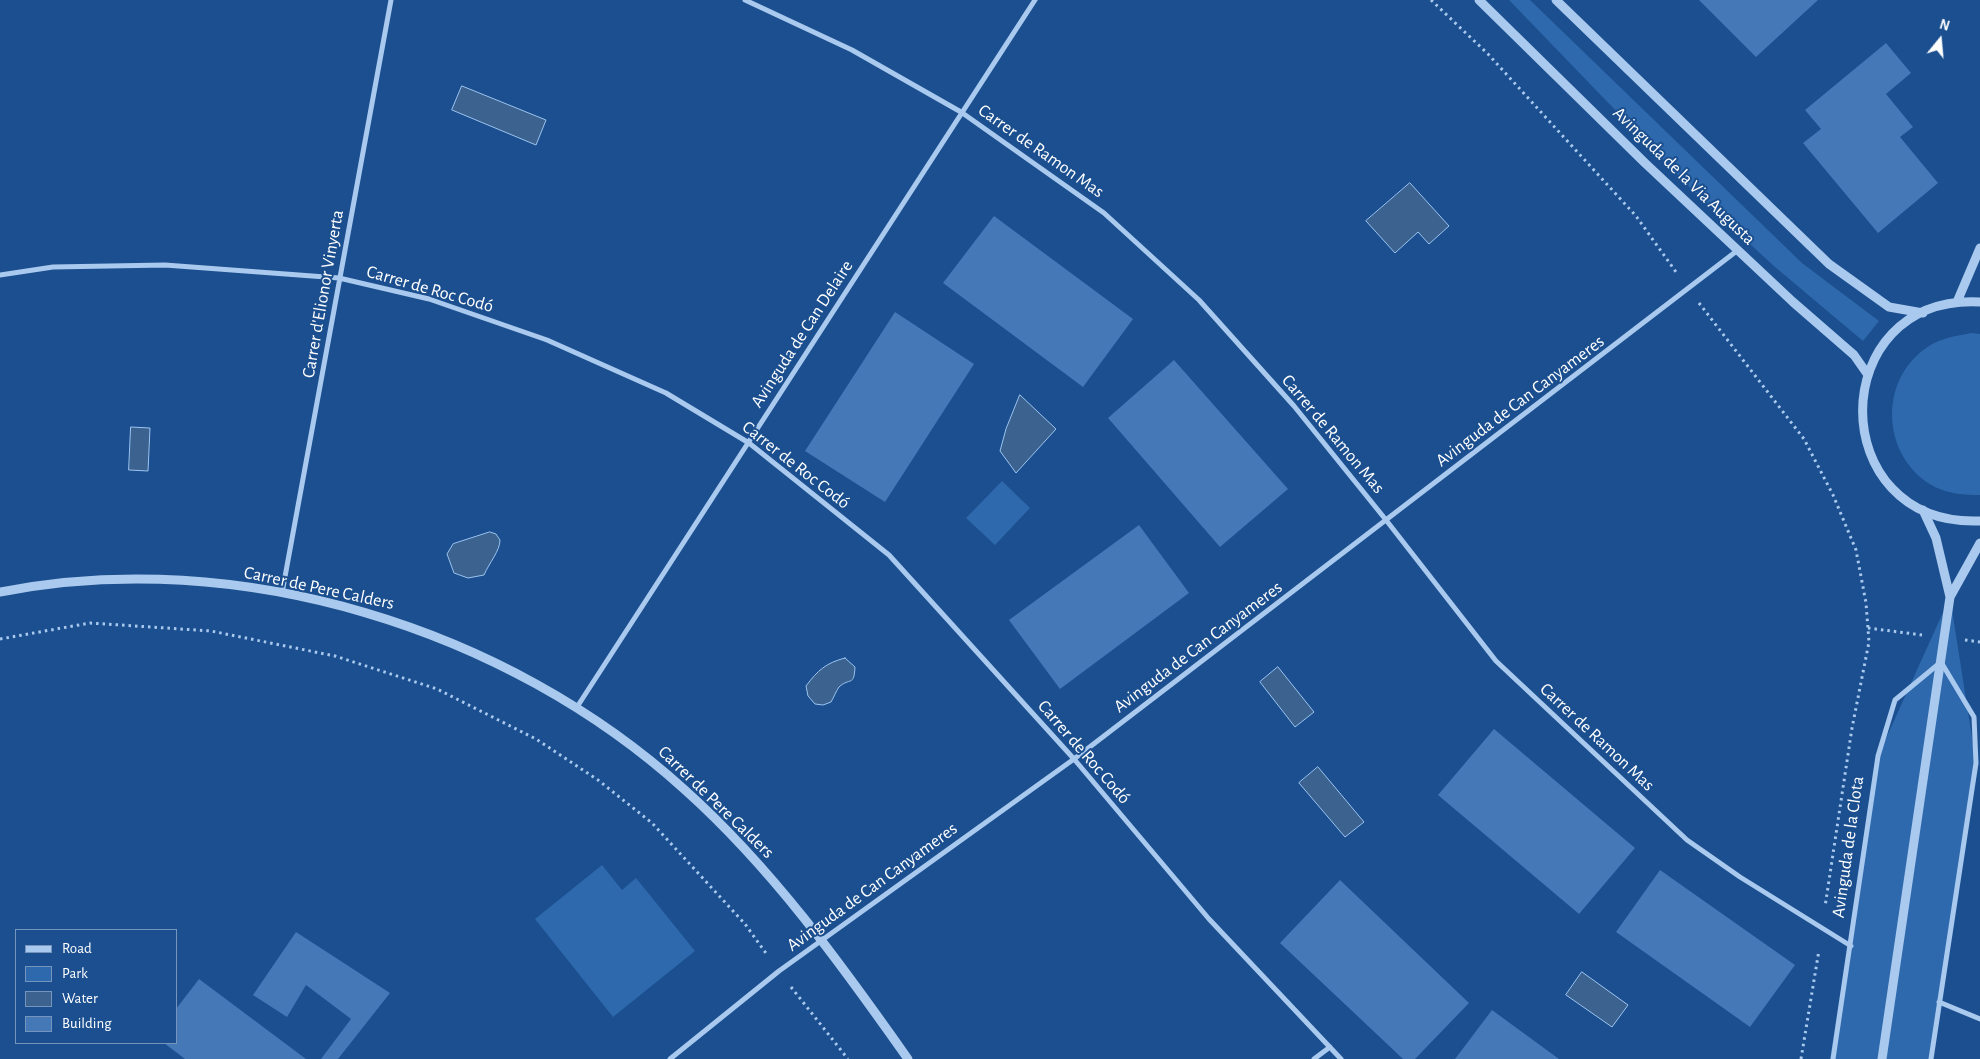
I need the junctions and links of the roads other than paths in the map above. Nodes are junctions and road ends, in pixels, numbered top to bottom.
1 (391, 0) edge
2 (745, 0) edge
3 (1035, 0) edge
4 (1479, 0) edge
5 (1556, 0) edge
6 (961, 112) junction
7 (1980, 248) edge
8 (1738, 250) junction
9 (0, 275) edge
10 (339, 278) junction
11 (1957, 302) junction
12 (1980, 302) edge
13 (1923, 313) junction
14 (1868, 375) junction
15 (749, 443) junction
16 (1922, 510) junction
17 (1386, 520) junction
18 (1980, 521) edge
19 (1980, 543) edge
20 (0, 592) edge
21 (282, 593) junction
22 (1950, 597) junction
23 (1941, 662) junction
24 (577, 707) junction
25 (1074, 759) junction
26 (820, 940) junction
27 (1850, 946) junction
28 (1940, 1002) junction
29 (1980, 1019) edge
30 (1330, 1048) junction
31 (670, 1059) edge
32 (908, 1059) edge
33 (1314, 1059) edge
34 (1341, 1059) edge
35 (1832, 1059) edge
36 (1882, 1059) edge
37 (1931, 1059) edge

1 - 10 street, Carrer d'Elionor Vinyerta
2 - 6 street, Carrer de Ramon Mas
3 - 6 street, Avinguda de Can Delaire
4 - 8 street, Avinguda de la Via Augusta
5 - 13 street
6 - 15 street, Avinguda de Can Delaire
6 - 17 street, Carrer de Ramon Mas
7 - 11 street
8 - 14 street, Avinguda de la Via Augusta
8 - 17 street, Avinguda de Can Canyameres
9 - 10 street, Carrer de Roc Codó
10 - 15 street, Carrer de Roc Codó
10 - 21 street, Carrer d'Elionor Vinyerta
11 - 12 street
11 - 13 street
13 - 14 street
14 - 16 street
15 - 24 street, Avinguda de Can Delaire
15 - 25 street, Carrer de Roc Codó
16 - 18 street
16 - 22 street
17 - 25 street, Avinguda de Can Canyameres
17 - 27 street, Carrer de Ramon Mas
19 - 22 street
20 - 21 street, Carrer de Pere Calders
21 - 24 street, Carrer de Pere Calders
22 - 23 street
23 - 27 street, Avinguda de la Clota
23 - 28 street
23 - 36 street
24 - 26 street, Carrer de Pere Calders
25 - 26 street, Avinguda de Can Canyameres
25 - 30 street, Carrer de Roc Codó
26 - 31 street, Avinguda de Can Canyameres
26 - 32 street, Carrer de Pere Calders
27 - 35 street, Avinguda de la Clota
28 - 29 street
28 - 37 street
30 - 33 street
30 - 34 street, Carrer de Roc Codó

